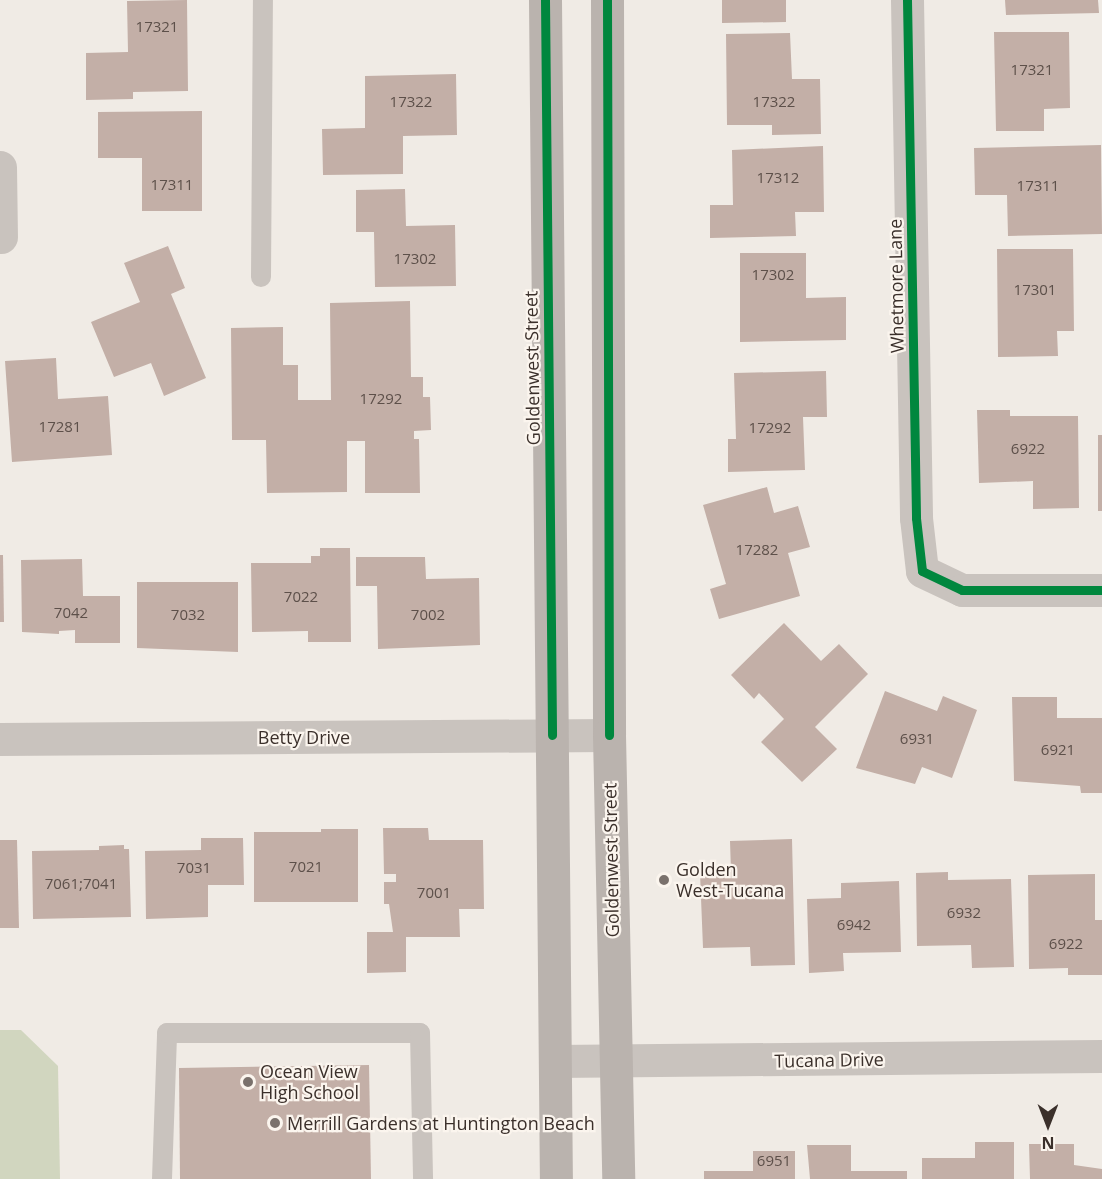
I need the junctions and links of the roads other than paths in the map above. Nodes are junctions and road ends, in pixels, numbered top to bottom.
1 (263, 0) edge
2 (545, 0) edge
3 (607, 0) edge
4 (907, 0) edge
5 (0, 166) edge
6 (1, 237) edge
7 (261, 277) dead end
8 (1102, 590) edge
9 (552, 735) junction
10 (609, 735) junction
11 (0, 739) edge
12 (1102, 1056) edge
13 (555, 1062) junction
14 (615, 1062) junction
15 (162, 1179) edge
16 (423, 1179) edge
17 (556, 1179) edge
18 (618, 1179) edge

1 - 7 lane
2 - 9 main road, Goldenwest Street
3 - 10 main road, Goldenwest Street
4 - 8 street, Whetmore Lane
5 - 6 street
9 - 10 street, Betty Drive
9 - 11 street, Betty Drive
9 - 13 main road, Goldenwest Street
10 - 14 main road, Goldenwest Street
12 - 14 street, Tucana Drive
13 - 14 street, Tucana Drive
13 - 17 main road, Goldenwest Street
14 - 18 main road, Goldenwest Street
15 - 16 lane

